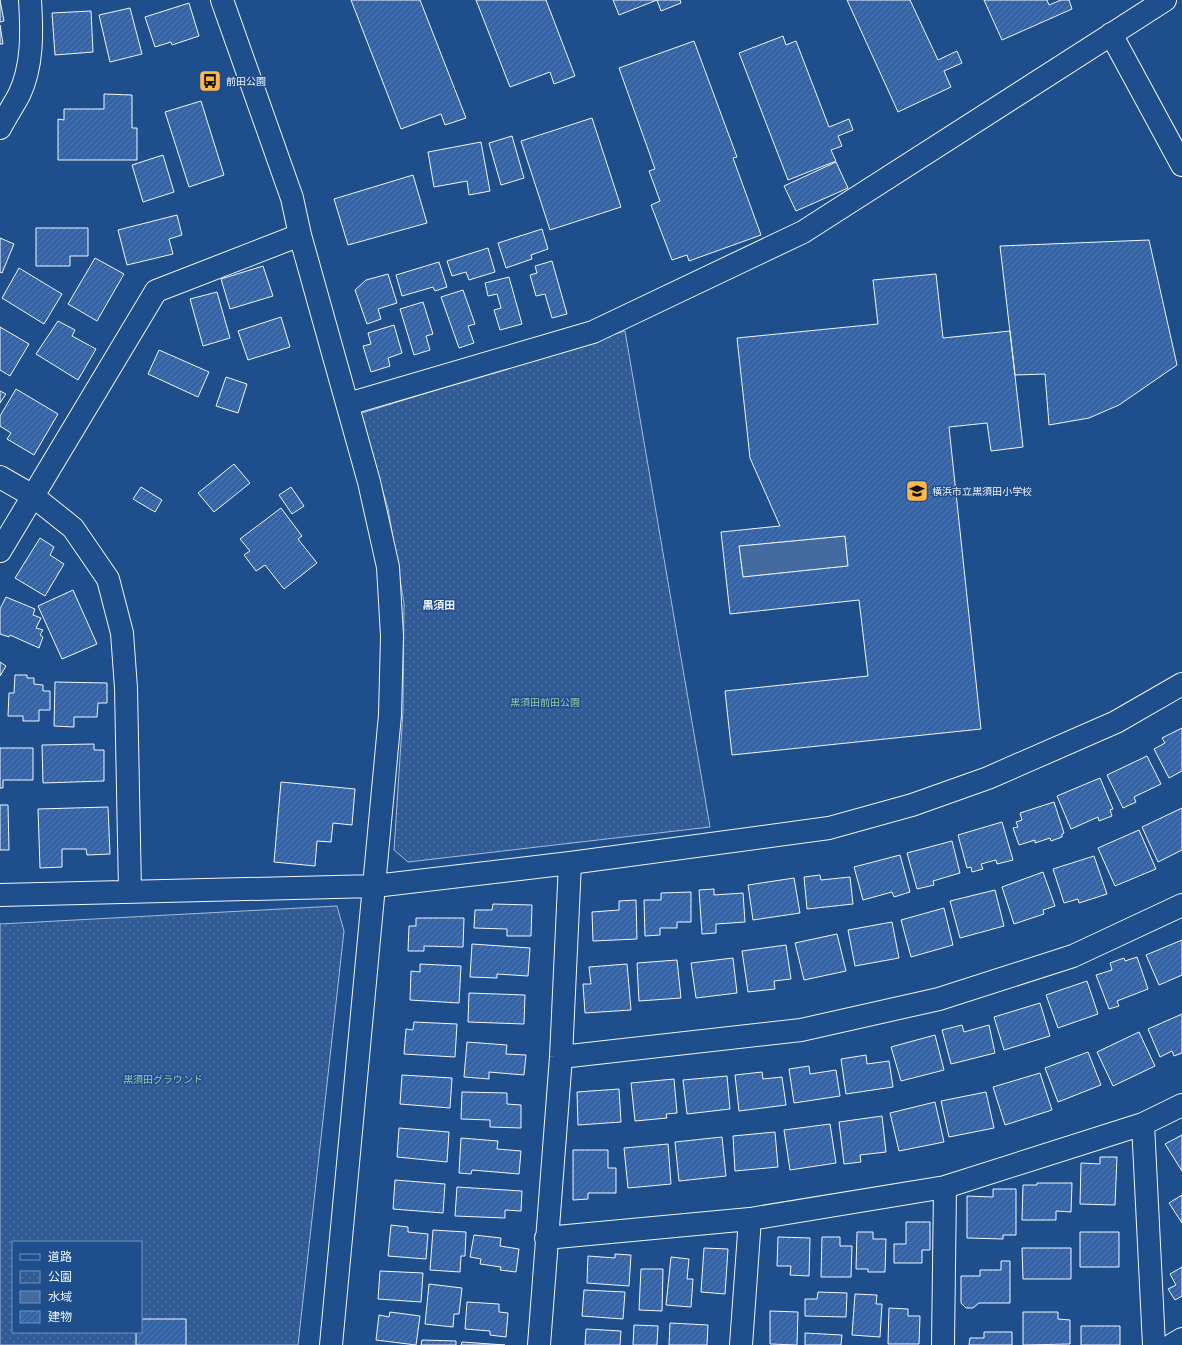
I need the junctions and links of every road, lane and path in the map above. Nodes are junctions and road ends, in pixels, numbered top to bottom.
1 (30, 0) edge
2 (1165, 0) edge
3 (230, 4) edge
4 (1111, 34) junction
5 (0, 128) edge
6 (1182, 165) edge
7 (300, 235) junction
8 (348, 404) junction
9 (0, 477) edge
10 (33, 496) junction
11 (0, 551) edge
12 (1182, 684) edge
13 (570, 863) junction
14 (375, 886) junction
15 (130, 891) junction
16 (0, 894) edge
17 (1182, 904) edge
18 (561, 1057) junction
19 (1182, 1105) edge
20 (1143, 1124) junction
21 (945, 1187) junction
22 (750, 1219) junction
23 (546, 1238) junction
24 (1182, 1339) edge
25 (331, 1345) edge
26 (539, 1345) edge
27 (741, 1345) edge
28 (943, 1345) edge
29 (1154, 1345) edge
30 (1172, 1345) edge

1 - 5 street
2 - 4 street
3 - 7 street
4 - 6 street
4 - 8 street
7 - 8 street
7 - 10 street
8 - 14 street
9 - 10 street
10 - 11 street
10 - 15 street
12 - 13 street
13 - 14 street
13 - 18 street
14 - 15 street
14 - 25 street
15 - 16 street
17 - 18 street
18 - 23 street
19 - 20 street
20 - 21 street
20 - 29 street
21 - 22 street
21 - 28 street
22 - 23 street
22 - 27 street
23 - 26 street
24 - 30 street

